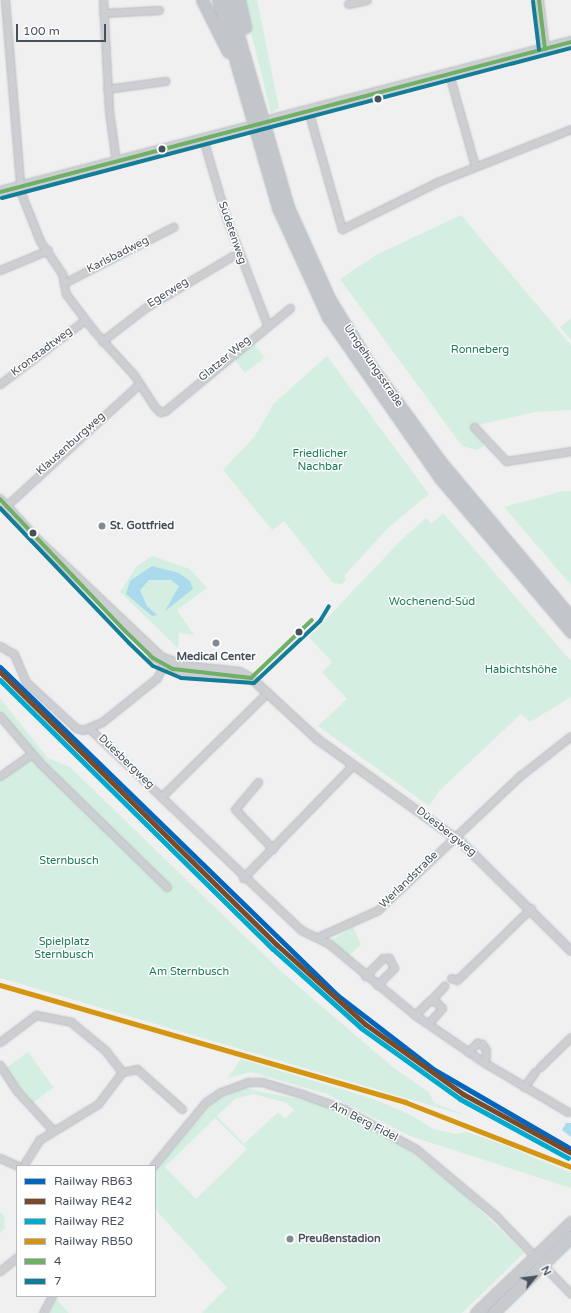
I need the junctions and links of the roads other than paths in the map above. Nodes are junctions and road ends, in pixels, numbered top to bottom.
1 (5, 0) edge
2 (103, 0) edge
3 (202, 0) edge
4 (218, 0) edge
5 (228, 0) edge
6 (239, 0) edge
7 (367, 0) edge
8 (539, 0) edge
9 (348, 4) dead end
10 (159, 10) dead end
11 (103, 13) junction
12 (571, 42) edge
13 (545, 49) junction
14 (251, 73) junction
15 (449, 74) junction
16 (165, 81) dead end
17 (107, 89) junction
18 (249, 107) junction
19 (308, 110) junction
20 (272, 120) dead end
21 (246, 128) dead end
22 (571, 129) edge
23 (203, 139) junction
24 (116, 162) junction
25 (475, 166) junction
26 (20, 187) junction
27 (0, 192) edge
28 (173, 227) dead end
29 (48, 250) junction
30 (239, 252) junction
31 (0, 270) edge
32 (64, 283) junction
33 (290, 308) dead end
34 (85, 320) junction
35 (267, 324) junction
36 (102, 340) junction
37 (0, 384) edge
38 (139, 384) junction
39 (474, 427) dead end
40 (571, 451) edge
41 (0, 499) edge
42 (6, 506) junction
43 (571, 617) edge
44 (571, 632) edge
45 (0, 646) edge
46 (165, 662) junction
47 (268, 692) junction
48 (0, 716) edge
49 (90, 729) junction
50 (571, 736) edge
51 (31, 754) junction
52 (353, 765) junction
53 (0, 776) edge
54 (258, 782) dead end
55 (162, 796) junction
56 (454, 836) junction
57 (273, 849) junction
58 (243, 878) junction
59 (167, 887) dead end
60 (531, 908) junction
61 (318, 938) junction
62 (570, 947) edge
63 (365, 976) junction
64 (451, 978) dead end
65 (377, 986) junction
66 (444, 986) dead end
67 (432, 999) junction
68 (415, 1015) junction
69 (428, 1024) junction
70 (571, 1037) edge
71 (0, 1042) edge
72 (468, 1052) junction
73 (485, 1063) junction
74 (0, 1065) edge
75 (122, 1072) junction
76 (524, 1086) junction
77 (182, 1109) dead end
78 (568, 1112) dead end
79 (52, 1129) junction
80 (0, 1158) edge
81 (16, 1165) edge
82 (24, 1165) edge
83 (154, 1165) edge
84 (571, 1222) edge
85 (571, 1237) edge
86 (16, 1258) edge
87 (539, 1261) junction
88 (0, 1271) edge
89 (571, 1294) edge
90 (51, 1297) edge
91 (43, 1313) edge
92 (476, 1313) edge
93 (493, 1313) edge

1 - 26 street
2 - 11 street
3 - 18 highway
4 - 18 highway
5 - 14 highway, Umgehungsstraße
6 - 14 highway
7 - 9 street
8 - 13 street
10 - 11 street
11 - 17 street
12 - 13 main road
13 - 15 main road
14 - 43 highway, Umgehungsstraße
15 - 19 main road
15 - 25 street
16 - 17 street
17 - 24 street
18 - 44 highway, Umgehungsstraße
19 - 20 main road
19 - 25 street
21 - 23 main road
22 - 25 street
23 - 24 main road
23 - 30 street, Sudetenweg
24 - 26 main road
26 - 27 main road
26 - 29 street
28 - 32 street, Karlsbadweg
29 - 31 street
29 - 32 street
30 - 35 street, Sudetenweg
30 - 36 street, Egerweg
32 - 34 street
33 - 35 street, Glatzer Weg
34 - 36 street
34 - 37 street, Kronstadtweg
35 - 38 street, Glatzer Weg
36 - 38 street
38 - 42 street, Klausenburgweg
39 - 40 street
41 - 42 street, Düesbergweg
42 - 46 street, Düesbergweg
45 - 49 street
46 - 47 street, Düesbergweg
46 - 49 street
47 - 52 street, Düesbergweg
47 - 55 street, Düesbergweg
48 - 51 street
49 - 55 street, Düesbergweg
50 - 56 street, Werlandstraße
51 - 53 street
51 - 59 street
52 - 56 street, Düesbergweg
52 - 57 street
54 - 57 street
55 - 58 street, Düesbergweg
56 - 60 street, Düesbergweg
56 - 61 street, Werlandstraße
57 - 58 street
58 - 61 street, Düesbergweg
60 - 62 street, Düesbergweg
60 - 64 street
61 - 63 street
63 - 65 street
63 - 65 street
65 - 68 street
66 - 67 street
67 - 68 street
67 - 69 street
68 - 69 street
69 - 72 street
70 - 76 street
71 - 75 street
72 - 73 street
72 - 73 street
73 - 76 street
74 - 79 street
75 - 77 street
75 - 79 street
76 - 78 street
79 - 82 street
80 - 81 street
83 - 87 street, Am Berg Fidel
84 - 87 main road
85 - 87 main road
86 - 88 street
87 - 89 street, Am Berg Fidel
87 - 92 main road
87 - 93 main road
90 - 91 street

